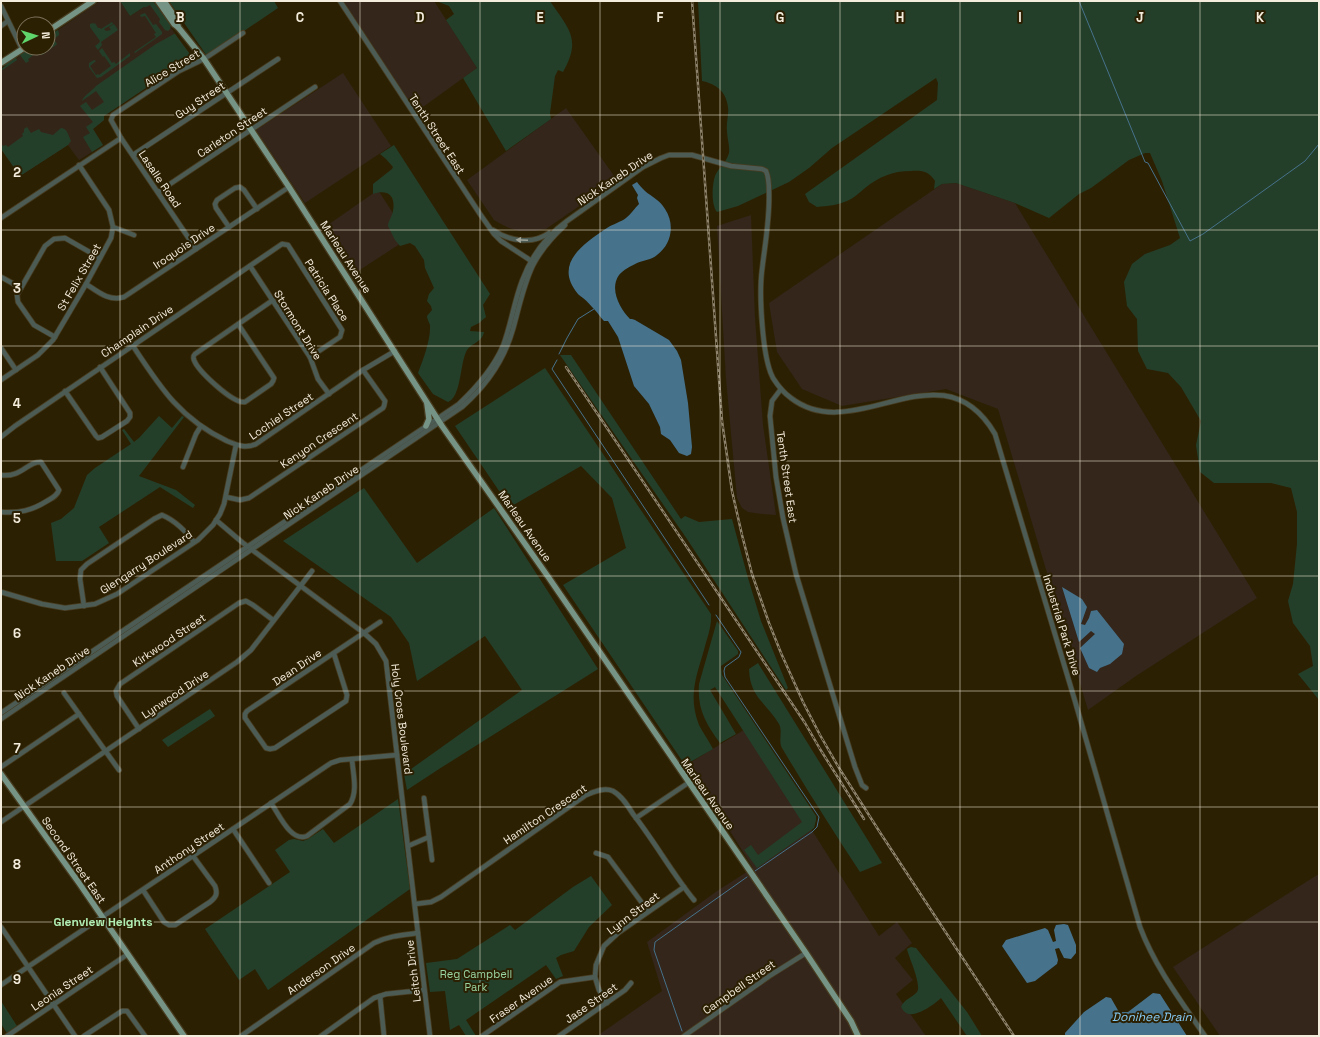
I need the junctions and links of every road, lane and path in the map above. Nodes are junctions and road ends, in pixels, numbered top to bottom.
1 (92, 1) edge
2 (158, 1) edge
3 (164, 1) edge
4 (340, 1) edge
5 (1, 6) edge
6 (8, 21) junction
7 (1, 26) edge
8 (56, 26) edge
9 (178, 27) junction
10 (243, 33) dead end
11 (16, 36) edge
12 (16, 53) edge
13 (204, 59) junction
14 (278, 59) dead end
15 (1, 63) edge
16 (314, 88) dead end
17 (226, 93) junction
18 (111, 119) joint
19 (251, 131) junction
20 (121, 138) junction
21 (133, 155) junction
22 (79, 165) junction
23 (289, 187) junction
24 (158, 192) junction
25 (257, 208) junction
26 (575, 216) junction
27 (1, 218) edge
28 (486, 223) junction
29 (113, 227) junction
30 (228, 227) junction
31 (557, 228) junction
32 (134, 235) dead end
33 (286, 244) joint
34 (196, 249) junction
35 (100, 258) junction
36 (533, 261) junction
37 (250, 266) junction
38 (1, 277) edge
39 (86, 284) junction
40 (21, 288) junction
41 (273, 300) junction
42 (238, 324) junction
43 (55, 336) junction
44 (133, 346) junction
45 (1, 348) edge
46 (395, 351) junction
47 (310, 357) junction
48 (100, 368) junction
49 (16, 370) junction
50 (363, 370) junction
51 (1, 380) edge
52 (782, 389) junction
53 (65, 391) junction
54 (329, 394) junction
55 (427, 402) junction
56 (439, 420) junction
57 (201, 426) junction
58 (426, 426) junction
59 (1, 437) edge
60 (236, 445) junction
61 (183, 467) dead end
62 (1, 475) edge
63 (226, 496) junction
64 (1, 512) edge
65 (216, 520) junction
66 (194, 542) junction
67 (250, 547) junction
68 (312, 571) dead end
69 (300, 585) junction
70 (1, 592) edge
71 (84, 606) junction
72 (273, 620) junction
73 (380, 622) dead end
74 (364, 633) junction
75 (334, 654) junction
76 (64, 693) dead end
77 (1, 713) edge
78 (79, 714) junction
79 (1, 719) edge
80 (139, 729) junction
81 (106, 752) junction
82 (397, 755) junction
83 (352, 759) junction
84 (1, 767) edge
85 (119, 770) dead end
86 (1, 774) edge
87 (688, 782) junction
88 (866, 788) dead end
89 (424, 798) dead end
90 (271, 803) junction
91 (24, 806) junction
92 (636, 818) junction
93 (1, 822) edge
94 (233, 829) junction
95 (429, 837) junction
96 (408, 846) junction
97 (596, 853) dead end
98 (193, 856) junction
99 (432, 860) dead end
100 (269, 883) dead end
101 (684, 887) junction
102 (143, 890) junction
103 (694, 900) dead end
104 (415, 904) junction
105 (648, 912) junction
106 (102, 916) junction
107 (2, 931) edge
108 (418, 933) junction
109 (806, 953) junction
110 (128, 954) junction
111 (28, 967) junction
112 (595, 977) junction
113 (631, 983) dead end
114 (1, 985) edge
115 (424, 990) junction
116 (380, 996) junction
117 (607, 1003) junction
118 (54, 1004) junction
119 (7, 1036) edge
120 (76, 1036) edge
121 (84, 1036) edge
122 (144, 1036) edge
123 (184, 1036) edge
124 (241, 1036) edge
125 (321, 1036) edge
126 (384, 1036) edge
127 (430, 1036) edge
128 (482, 1036) edge
129 (559, 1036) edge
130 (684, 1036) edge
131 (858, 1036) edge
132 (1204, 1036) edge

1 - 8 main road
2 - 9 main road, Marleau Avenue
3 - 9 main road, Marleau Avenue
4 - 28 street, Tenth Street East
5 - 6 street
6 - 7 street
6 - 11 street
9 - 13 main road, Marleau Avenue
10 - 13 street, Alice Street
12 - 15 main road
13 - 17 main road, Marleau Avenue
13 - 18 street, Alice Street
14 - 17 street, Guy Street
16 - 19 street, Carleton Street
17 - 19 main road, Marleau Avenue
17 - 21 street, Guy Street
18 - 20 street, Lasalle Road
19 - 23 main road, Marleau Avenue
19 - 24 street, Carleton Street
20 - 21 street, Lasalle Road
20 - 22 street
21 - 24 street, Lasalle Road
22 - 27 street
22 - 29 street
23 - 25 street, Iroquois Drive
23 - 46 main road, Marleau Avenue
24 - 34 street, Lasalle Road
25 - 30 street, Iroquois Drive
25 - 30 street
26 - 31 street, Nick Kaneb Drive
26 - 36 street, Nick Kaneb Drive
26 - 52 street, Nick Kaneb Drive
31 -> 28 street
28 - 36 street, Tenth Street East
29 - 32 street
29 - 35 street, St Felix Street
30 - 34 street, Iroquois Drive
31 - 36 street, Nick Kaneb Drive
33 - 37 street, Champlain Drive
33 - 47 street, Patricia Place
34 - 39 street, Iroquois Drive
35 - 39 street, St Felix Street
35 - 40 street
36 - 56 street, Nick Kaneb Drive
37 - 41 street, Stormont Drive
37 - 44 street, Champlain Drive
38 - 40 street
39 - 43 street, St Felix Street
40 - 43 street
41 - 42 street
41 - 47 street, Stormont Drive
42 - 42 street
43 - 49 street, St Felix Street
44 - 48 street, Champlain Drive
44 - 57 street, Lochiel Street
45 - 49 street
46 - 50 street, Lochiel Street
46 - 55 main road, Marleau Avenue
47 - 54 street, Stormont Drive
48 - 53 street, Champlain Drive
48 - 53 street
49 - 51 street, St Felix Street
50 - 54 street, Lochiel Street
50 - 63 street, Kenyon Crescent
52 - 88 street, Tenth Street East
52 - 132 street, Industrial Park Drive
53 - 59 street, Champlain Drive
54 - 60 street, Lochiel Street
55 - 56 main road, Marleau Avenue
55 - 58 main road
56 - 58 street, Nick Kaneb Drive
56 - 67 street, Nick Kaneb Drive
56 - 87 main road, Marleau Avenue
57 - 60 street, Lochiel Street
57 - 61 street
58 - 67 street, Nick Kaneb Drive
60 - 63 street, Glengarry Boulevard
62 - 64 street
63 - 65 street, Glengarry Boulevard
65 - 66 street, Glengarry Boulevard
65 - 67 street, Holy Cross Boulevard
66 - 71 street, Glengarry Boulevard
66 - 71 street
67 - 69 street, Holy Cross Boulevard
67 - 77 street, Nick Kaneb Drive
67 - 79 street, Nick Kaneb Drive
68 - 69 street, Lynwood Drive
69 - 72 street, Lynwood Drive
69 - 74 street, Holy Cross Boulevard
70 - 71 street, Glengarry Boulevard
72 - 80 street, Lynwood Drive
72 - 80 street, Kirkwood Street
73 - 74 street, Dean Drive
74 - 75 street, Dean Drive
74 - 82 street, Holy Cross Boulevard
75 - 75 street, Dean Drive
76 - 78 street
78 - 81 street
78 - 84 street
80 - 81 street, Lynwood Drive
81 - 85 street
81 - 91 street, Lynwood Drive
82 - 83 street, Anthony Street
82 - 96 street, Holy Cross Boulevard
83 - 90 street, Anthony Street
83 - 90 street
86 - 91 main road, Second Street East
87 - 92 street
87 - 109 main road, Marleau Avenue
89 - 95 street
90 - 94 street, Anthony Street
91 - 93 street, Lynwood Drive
91 - 106 main road, Second Street East
92 - 101 street, Hamilton Crescent
92 - 104 street, Hamilton Crescent
94 - 98 street, Anthony Street
94 - 100 street
95 - 96 street
95 - 99 street
96 - 104 street, Holy Cross Boulevard
97 - 105 street
98 - 102 street, Anthony Street
98 - 102 street
101 - 103 street, Hamilton Crescent
101 - 105 street, Lynn Street
102 - 106 street, Anthony Street
104 - 108 street, Leitch Drive
105 - 112 street, Lynn Street
106 - 110 main road, Second Street East
106 - 111 street, Anthony Street
107 - 111 street
108 - 115 street, Leitch Drive
108 - 124 street, Anderson Drive
109 - 130 street, Campbell Street
109 - 131 main road, Marleau Avenue
110 - 118 street, Leonia Street
110 - 123 main road, Second Street East
111 - 114 street, Anthony Street
111 - 118 street
112 - 117 street
112 - 128 street, Fraser Avenue
113 - 117 street, Jase Street
115 - 116 street
115 - 127 street, Leitch Drive
116 - 125 street
116 - 126 street
117 - 129 street, Jase Street
118 - 119 street, Leonia Street
118 - 120 street
121 - 122 street

